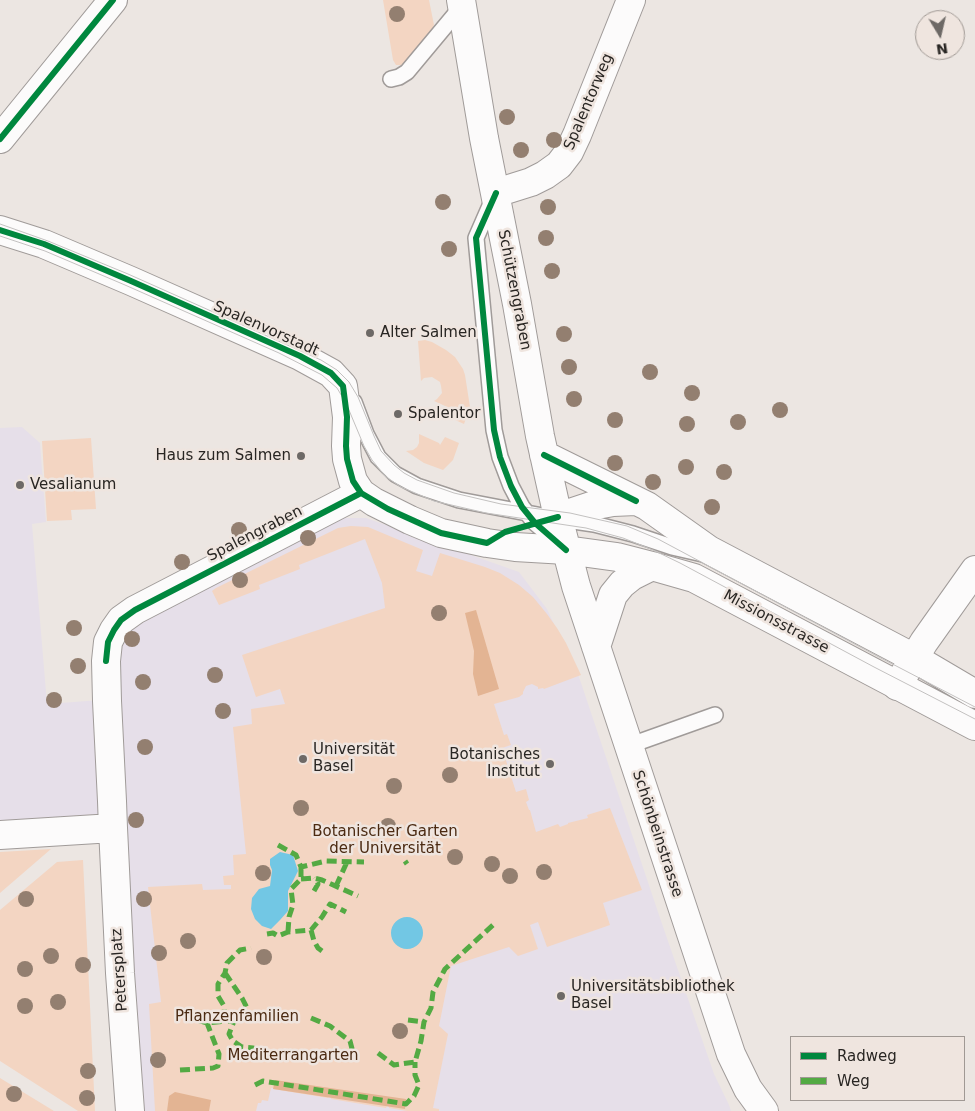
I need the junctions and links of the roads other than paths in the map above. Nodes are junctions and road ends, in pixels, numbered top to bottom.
1 (113, 0) edge
2 (631, 0) edge
3 (461, 3) edge
4 (391, 79) dead end
5 (0, 140) edge
6 (496, 193) junction
7 (0, 230) edge
8 (343, 386) junction
9 (544, 455) junction
10 (361, 494) junction
11 (636, 501) junction
12 (526, 513) junction
13 (558, 518) junction
14 (566, 550) junction
15 (727, 560) junction
16 (652, 566) junction
17 (975, 570) edge
18 (161, 597) joint
19 (596, 647) junction
20 (914, 658) junction
21 (897, 686) junction
22 (975, 694) edge
23 (715, 715) dead end
24 (975, 726) edge
25 (628, 746) junction
26 (113, 828) junction
27 (0, 835) edge
28 (130, 1111) edge
29 (764, 1111) edge

1 - 5 main road
2 - 6 main road, Spalentorweg
3 - 4 lane
3 - 6 main road, Schützengraben
6 - 9 main road, Schützengraben
6 - 12 lane
7 - 8 main road, Spalenvorstadt
8 - 10 main road
8 - 12 lane, Spalenvorstadt
9 - 11 main road
9 - 13 main road, Schützengraben
10 - 14 main road
10 - 18 main road, Spalengraben
11 - 13 main road
11 - 15 main road
12 - 13 lane, Spalenvorstadt
12 - 14 lane
13 - 14 main road, Schützengraben
13 - 15 lane
14 - 16 main road, Missionsstrasse
14 - 19 main road, Schönbeinstrasse
15 - 20 main road
16 - 19 main road
16 - 21 main road, Missionsstrasse
17 - 20 main road
18 - 26 main road, Petersplatz
19 - 25 main road, Schönbeinstrasse
20 - 21 main road
20 - 22 main road
21 - 24 main road, Missionsstrasse
23 - 25 lane
25 - 29 main road, Schönbeinstrasse
26 - 27 main road
26 - 28 main road, Petersplatz

